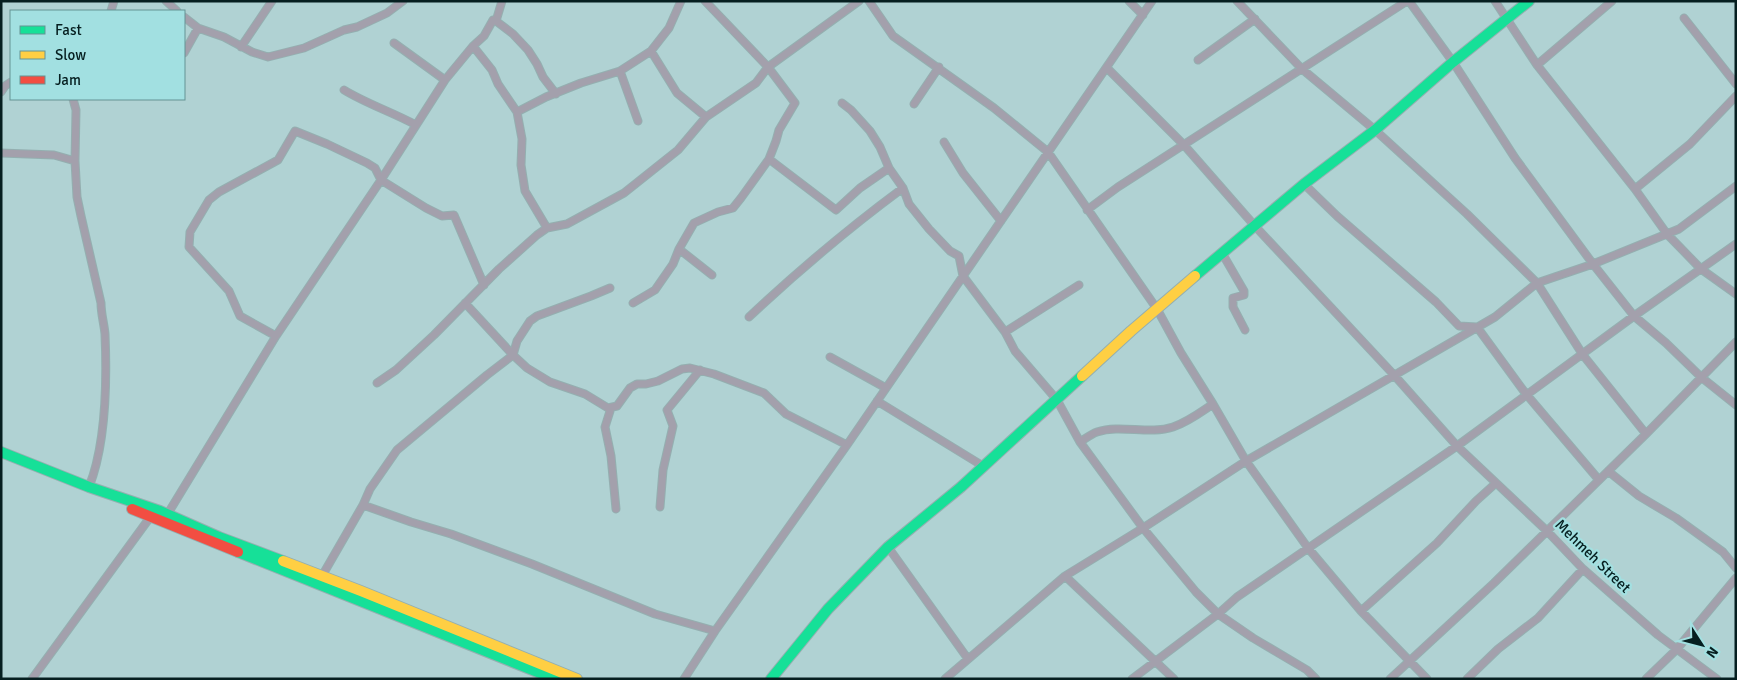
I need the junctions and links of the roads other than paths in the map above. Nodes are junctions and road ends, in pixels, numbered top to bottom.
1 (166, 1) edge
2 (272, 1) edge
3 (403, 1) edge
4 (502, 1) edge
5 (681, 1) edge
6 (705, 1) edge
7 (859, 1) edge
8 (869, 1) edge
9 (1129, 1) edge
10 (1152, 1) edge
11 (1237, 1) edge
12 (1408, 1) edge
13 (1495, 1) edge
14 (1529, 1) edge
15 (1612, 1) edge
16 (176, 10) edge
17 (1143, 15) junction
18 (185, 18) edge
19 (1255, 18) junction
20 (1507, 18) junction
21 (1684, 18) dead end
22 (496, 21) junction
23 (198, 28) junction
24 (394, 43) dead end
25 (473, 46) junction
26 (241, 47) junction
27 (185, 51) edge
28 (651, 51) junction
29 (1198, 60) dead end
30 (1453, 62) junction
31 (1537, 65) junction
32 (768, 67) junction
33 (939, 67) junction
34 (1107, 68) junction
35 (1302, 69) junction
36 (620, 71) junction
37 (445, 80) junction
38 (10, 83) edge
39 (1736, 84) edge
40 (344, 90) dead end
41 (1, 92) edge
42 (556, 94) junction
43 (1736, 96) edge
44 (74, 100) edge
45 (842, 103) dead end
46 (914, 104) dead end
47 (517, 112) junction
48 (706, 117) junction
49 (638, 121) dead end
50 (416, 125) junction
51 (1375, 130) junction
52 (944, 142) dead end
53 (1184, 145) junction
54 (1048, 152) junction
55 (1, 153) edge
56 (769, 159) junction
57 (75, 161) junction
58 (889, 168) junction
59 (381, 180) junction
60 (1304, 184) junction
61 (1736, 186) edge
62 (903, 188) junction
63 (1635, 189) junction
64 (1087, 210) junction
65 (1001, 221) junction
66 (1254, 225) junction
67 (547, 228) junction
68 (1667, 234) junction
69 (1736, 244) edge
70 (679, 249) junction
71 (1222, 253) junction
72 (1593, 264) junction
73 (1700, 269) junction
74 (712, 275) dead end
75 (963, 276) junction
76 (1536, 283) junction
77 (1079, 284) dead end
78 (484, 285) junction
79 (610, 288) dead end
80 (1736, 294) edge
81 (466, 303) junction
82 (634, 303) dead end
83 (1157, 308) junction
84 (1634, 316) junction
85 (749, 317) dead end
86 (1477, 327) junction
87 (1245, 330) dead end
88 (1005, 332) junction
89 (276, 336) junction
90 (1736, 342) edge
91 (513, 355) junction
92 (1583, 355) junction
93 (830, 357) dead end
94 (700, 370) junction
95 (1394, 374) junction
96 (1701, 377) junction
97 (377, 383) dead end
98 (886, 388) junction
99 (1526, 394) junction
100 (1057, 400) junction
101 (876, 402) junction
102 (1213, 404) junction
103 (1736, 405) edge
104 (611, 408) junction
105 (1646, 434) junction
106 (1080, 442) junction
107 (847, 445) junction
108 (1457, 446) junction
109 (1, 452) edge
110 (1, 456) edge
111 (1246, 461) junction
112 (983, 466) junction
113 (1608, 472) junction
114 (1599, 480) junction
115 (1496, 483) junction
116 (89, 488) junction
117 (363, 505) junction
118 (660, 507) dead end
119 (616, 509) dead end
120 (168, 515) junction
121 (151, 516) junction
122 (1143, 528) junction
123 (1546, 531) junction
124 (218, 540) junction
125 (888, 547) junction
126 (1308, 548) junction
127 (1736, 568) edge
128 (1583, 569) junction
129 (322, 576) junction
130 (1065, 576) junction
131 (1736, 578) edge
132 (1361, 610) junction
133 (1218, 614) junction
134 (715, 631) junction
135 (1677, 649) junction
136 (968, 659) junction
137 (1155, 661) junction
138 (1409, 662) junction
139 (551, 678) edge
140 (32, 679) edge
141 (578, 679) edge
142 (684, 679) edge
143 (771, 679) edge
144 (945, 679) edge
145 (1132, 679) edge
146 (1174, 679) edge
147 (1316, 679) edge
148 (1390, 679) edge
149 (1427, 679) edge
150 (1467, 679) edge
151 (1646, 679) edge
152 (1716, 679) edge

1 - 16 street
2 - 26 street
3 - 26 street
4 - 22 street
5 - 28 street
6 - 32 street
7 - 32 street
8 - 33 street
9 - 17 street
10 - 17 street
11 - 19 street
12 - 30 street
12 - 35 street
13 - 20 street
14 - 20 street
15 - 31 street
17 - 34 street
18 - 23 street
19 - 29 street
19 - 35 street
20 - 30 street
20 - 31 street
21 - 39 street
22 - 25 street
22 - 42 street
23 - 26 street
23 - 27 street
24 - 37 street
25 - 37 street
25 - 47 street
28 - 36 street
28 - 48 street
30 - 51 street
30 - 72 street
31 - 63 street
32 - 48 street
32 - 56 street
33 - 46 street
33 - 54 street
34 - 53 street, Mehmeh Street
34 - 54 street
35 - 51 street
35 - 53 street
36 - 42 street
36 - 49 street
37 - 50 street
38 - 41 street
40 - 50 street
42 - 47 street
43 - 63 street
44 - 57 street
45 - 58 street
47 - 67 street
48 - 67 street
50 - 59 street
51 - 60 street
51 - 76 street
52 - 65 street
53 - 64 street
53 - 66 street, Mehmeh Street
54 - 64 street
54 - 65 street
55 - 57 street
56 - 58 street
56 - 70 street
57 - 116 street
58 - 62 street
59 - 78 street
59 - 89 street
59 - 89 street
60 - 66 street
60 - 86 street
61 - 68 street
62 - 75 street
62 - 85 street
63 - 68 street
64 - 83 street
65 - 75 street
66 - 71 street
66 - 95 street, Mehmeh Street
67 - 78 street
68 - 72 street
68 - 73 street
69 - 73 street
70 - 74 street
70 - 82 street
71 - 83 street
71 - 87 street
72 - 76 street
72 - 84 street
73 - 80 street
73 - 84 street
75 - 88 street
75 - 98 street
76 - 86 street
76 - 92 street
77 - 88 street
78 - 81 street
79 - 91 street
81 - 91 street
81 - 97 street
83 - 100 street
83 - 102 street
84 - 92 street
84 - 96 street
86 - 95 street
86 - 99 street
88 - 100 street
89 - 120 street
90 - 96 street
91 - 104 street
91 - 117 street
92 - 99 street
92 - 105 street
93 - 98 street
94 - 104 street
94 - 107 street
94 - 118 street
95 - 108 street, Mehmeh Street
95 - 111 street
96 - 103 street
96 - 105 street
98 - 101 street
99 - 108 street
99 - 114 street
100 - 106 street
100 - 112 street
101 - 107 street
101 - 112 street
102 - 106 street
102 - 111 street
104 - 119 street
105 - 113 street
106 - 122 street
107 - 134 street
108 - 115 street, Mehmeh Street
108 - 126 street
109 - 116 street
110 - 121 street
111 - 122 street
111 - 126 street
112 - 125 street
113 - 114 street
113 - 127 street
114 - 123 street
115 - 123 street, Mehmeh Street
115 - 132 street
116 - 120 street
117 - 129 street
117 - 134 street
120 - 124 street
121 - 124 street
121 - 140 street
122 - 130 street
122 - 133 street
123 - 128 street, Mehmeh Street
123 - 138 street
124 - 129 street
124 - 139 street
125 - 136 street
125 - 143 street
126 - 132 street
126 - 133 street
128 - 135 street, Mehmeh Street
128 - 150 street
129 - 141 street
130 - 136 street
130 - 137 street
131 - 135 street
132 - 138 street
133 - 137 street
133 - 147 street
134 - 142 street
135 - 151 street
135 - 152 street, Mehmeh Street
136 - 144 street
137 - 145 street
137 - 146 street
138 - 148 street
138 - 149 street

